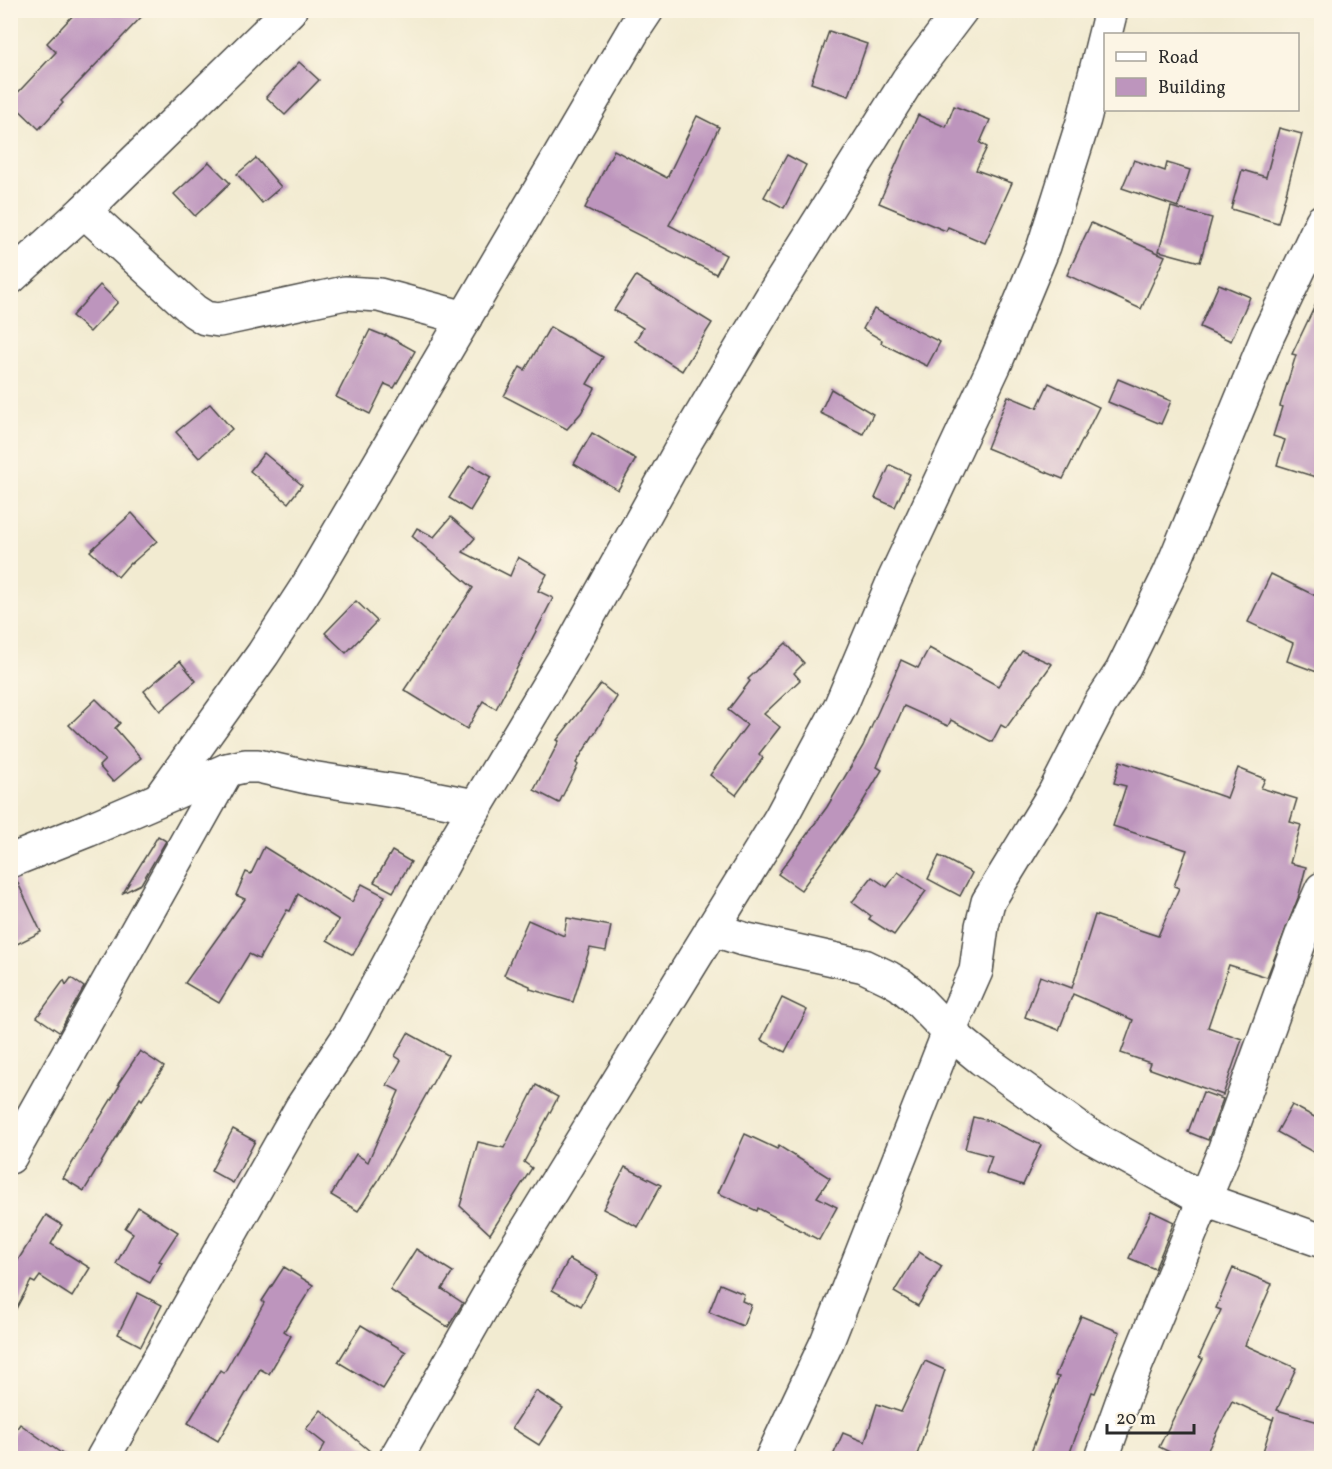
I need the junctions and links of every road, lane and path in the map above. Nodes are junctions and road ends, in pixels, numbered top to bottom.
1 (290, 10) edge
2 (647, 10) edge
3 (961, 10) edge
4 (1111, 10) edge
5 (1105, 33) edge
6 (1104, 38) edge
7 (84, 211) junction
8 (1322, 221) edge
9 (10, 278) edge
10 (465, 318) junction
11 (227, 770) junction
12 (160, 798) junction
13 (475, 806) junction
14 (10, 861) edge
15 (1322, 890) edge
16 (712, 929) junction
17 (949, 1032) junction
18 (10, 1157) edge
19 (1205, 1200) junction
20 (1322, 1241) edge
21 (103, 1458) edge
22 (396, 1458) edge
23 (772, 1458) edge
24 (1102, 1458) edge

1 - 7 street
2 - 10 street
3 - 13 street
4 - 5 street
6 - 16 street
7 - 9 street
7 - 10 street
8 - 17 street
10 - 12 street
11 - 12 street
11 - 13 street
11 - 18 street
12 - 14 street
13 - 21 street
15 - 19 street
16 - 17 street
16 - 22 street
17 - 19 street
17 - 23 street
19 - 20 street
19 - 24 street

